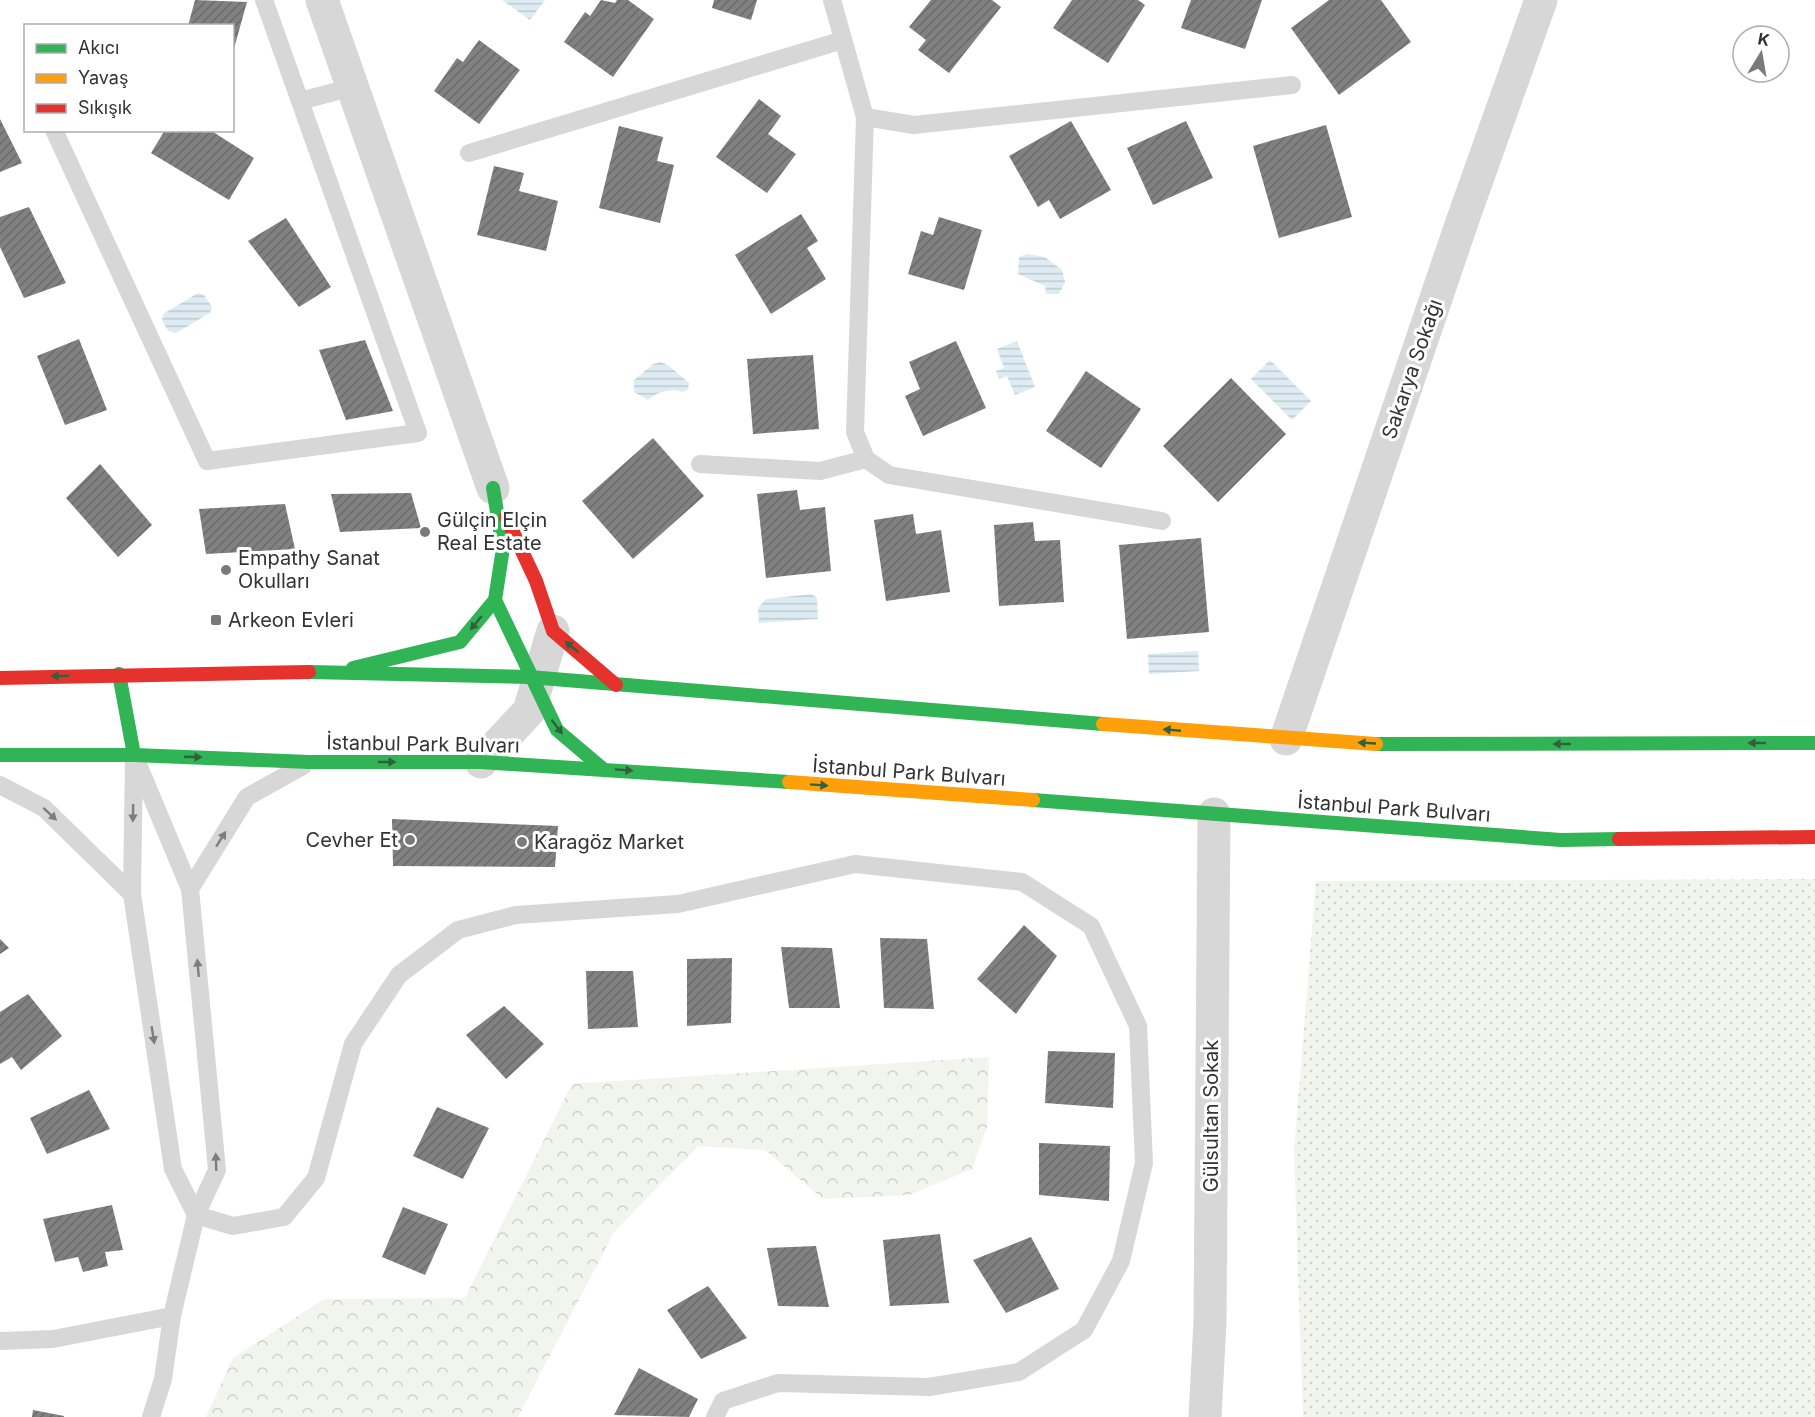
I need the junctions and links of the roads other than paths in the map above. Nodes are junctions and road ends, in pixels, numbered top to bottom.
1 (264, 0) edge
2 (322, 0) edge
3 (832, 0) edge
4 (1541, 0) edge
5 (843, 40) junction
6 (1292, 85) dead end
7 (353, 87) junction
8 (300, 101) junction
9 (865, 117) junction
10 (55, 132) edge
11 (469, 153) dead end
12 (866, 459) junction
13 (700, 464) dead end
14 (493, 488) junction
15 (1162, 521) dead end
16 (495, 600) junction
17 (553, 632) junction
18 (335, 672) junction
19 (119, 674) junction
20 (0, 678) edge
21 (535, 681) junction
22 (616, 685) junction
23 (1286, 739) junction
24 (1815, 743) edge
25 (0, 755) edge
26 (134, 755) junction
27 (309, 762) junction
28 (481, 762) junction
29 (602, 768) junction
30 (0, 785) edge
31 (1214, 814) junction
32 (1815, 837) edge
33 (190, 889) junction
34 (132, 894) junction
35 (196, 1215) junction
36 (172, 1316) junction
37 (0, 1341) edge
38 (152, 1417) edge
39 (715, 1417) edge
40 (1205, 1417) edge

1 - 8 lane
2 - 7 street
3 - 5 lane
4 - 23 street, Sakarya Sokağı
5 - 9 lane
5 - 11 lane
6 - 9 lane
7 - 8 lane
7 - 14 street
8 - 10 lane
9 - 12 lane
12 - 13 lane
12 - 15 lane
14 - 16 main road
14 - 17 main road
16 -> 18 main road
16 - 21 main road
17 - 21 street
22 -> 17 main road
18 - 19 main road
18 - 21 main road
19 -> 20 main road
19 - 26 main road
21 - 22 main road
21 - 28 street
21 -> 29 main road
23 -> 22 main road
24 -> 23 main road
25 - 26 main road, İstanbul Park Bulvarı
26 -> 27 main road, İstanbul Park Bulvarı
26 - 33 lane
26 -> 34 lane
27 -> 28 main road, İstanbul Park Bulvarı
33 -> 27 lane
28 - 29 main road, İstanbul Park Bulvarı
29 -> 31 main road, İstanbul Park Bulvarı
30 -> 34 lane
31 - 32 main road, İstanbul Park Bulvarı
31 - 40 street, Gülsultan Sokak
35 -> 33 lane
34 -> 35 lane
35 - 36 lane
35 - 39 lane
36 - 37 lane
36 - 38 lane

